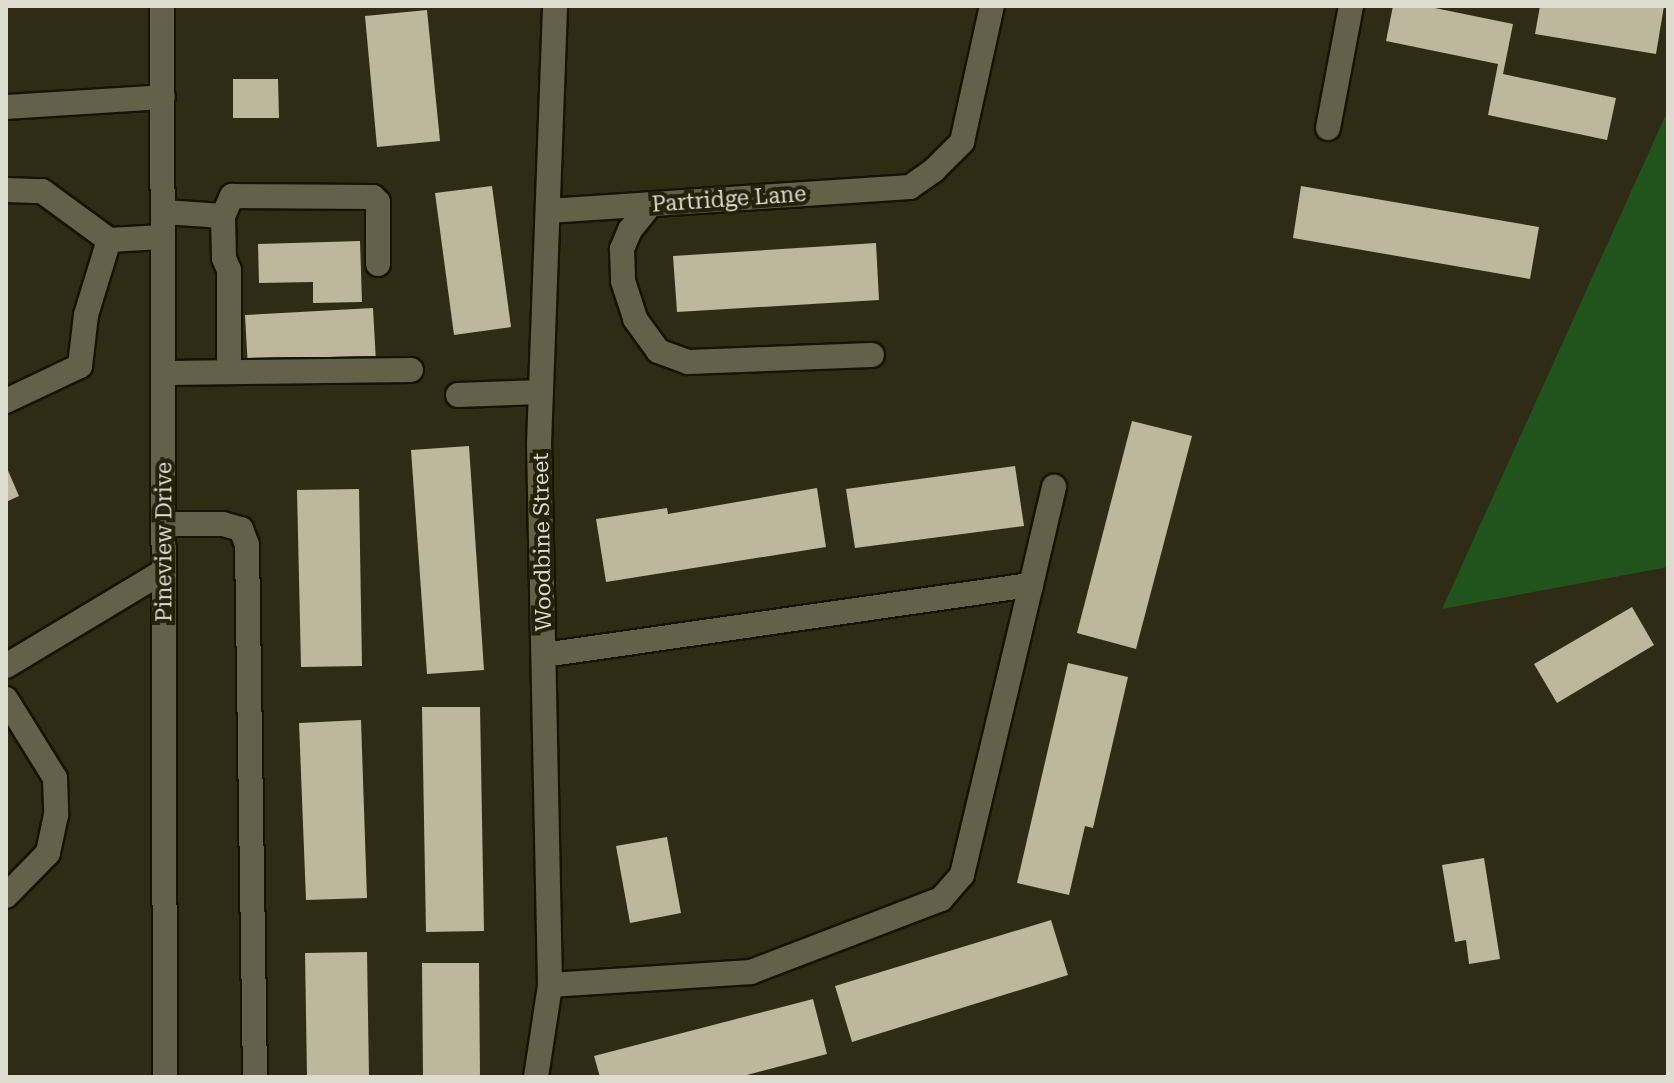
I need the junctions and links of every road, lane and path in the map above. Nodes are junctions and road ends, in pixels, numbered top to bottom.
1 (162, 6) edge
2 (555, 6) edge
3 (992, 6) edge
4 (1351, 6) edge
5 (163, 97) junction
6 (6, 107) edge
7 (1328, 128) dead end
8 (6, 190) edge
9 (651, 204) junction
10 (548, 211) junction
11 (164, 212) junction
12 (223, 216) junction
13 (163, 237) junction
14 (109, 240) junction
15 (378, 264) dead end
16 (872, 355) dead end
17 (229, 370) junction
18 (411, 370) dead end
19 (164, 373) junction
20 (541, 392) junction
21 (458, 395) dead end
22 (6, 401) edge
23 (1054, 487) dead end
24 (164, 524) junction
25 (164, 571) junction
26 (1031, 585) junction
27 (544, 655) junction
28 (6, 666) edge
29 (6, 699) edge
30 (6, 896) edge
31 (550, 985) junction
32 (165, 1077) edge
33 (255, 1077) edge
34 (536, 1077) edge

1 - 5 street, Pineview Drive
2 - 10 street, Woodbine Street
3 - 9 street, Partridge Lane
4 - 7 street
5 - 6 street
5 - 11 street, Pineview Drive
8 - 14 street
9 - 10 street, Partridge Lane
9 - 16 street
10 - 20 street, Woodbine Street
11 - 12 street
11 - 13 street, Pineview Drive
12 - 15 street
12 - 17 street
13 - 14 street
13 - 19 street, Pineview Drive
14 - 22 street
17 - 18 street
17 - 19 street
19 - 24 street, Pineview Drive
20 - 21 street
20 - 27 street, Woodbine Street
23 - 26 street
24 - 25 street, Pineview Drive
24 - 33 street
25 - 28 street
25 - 32 street, Pineview Drive
26 - 27 street
26 - 31 street
27 - 31 street, Woodbine Street
29 - 30 street
31 - 34 street, Woodbine Street

